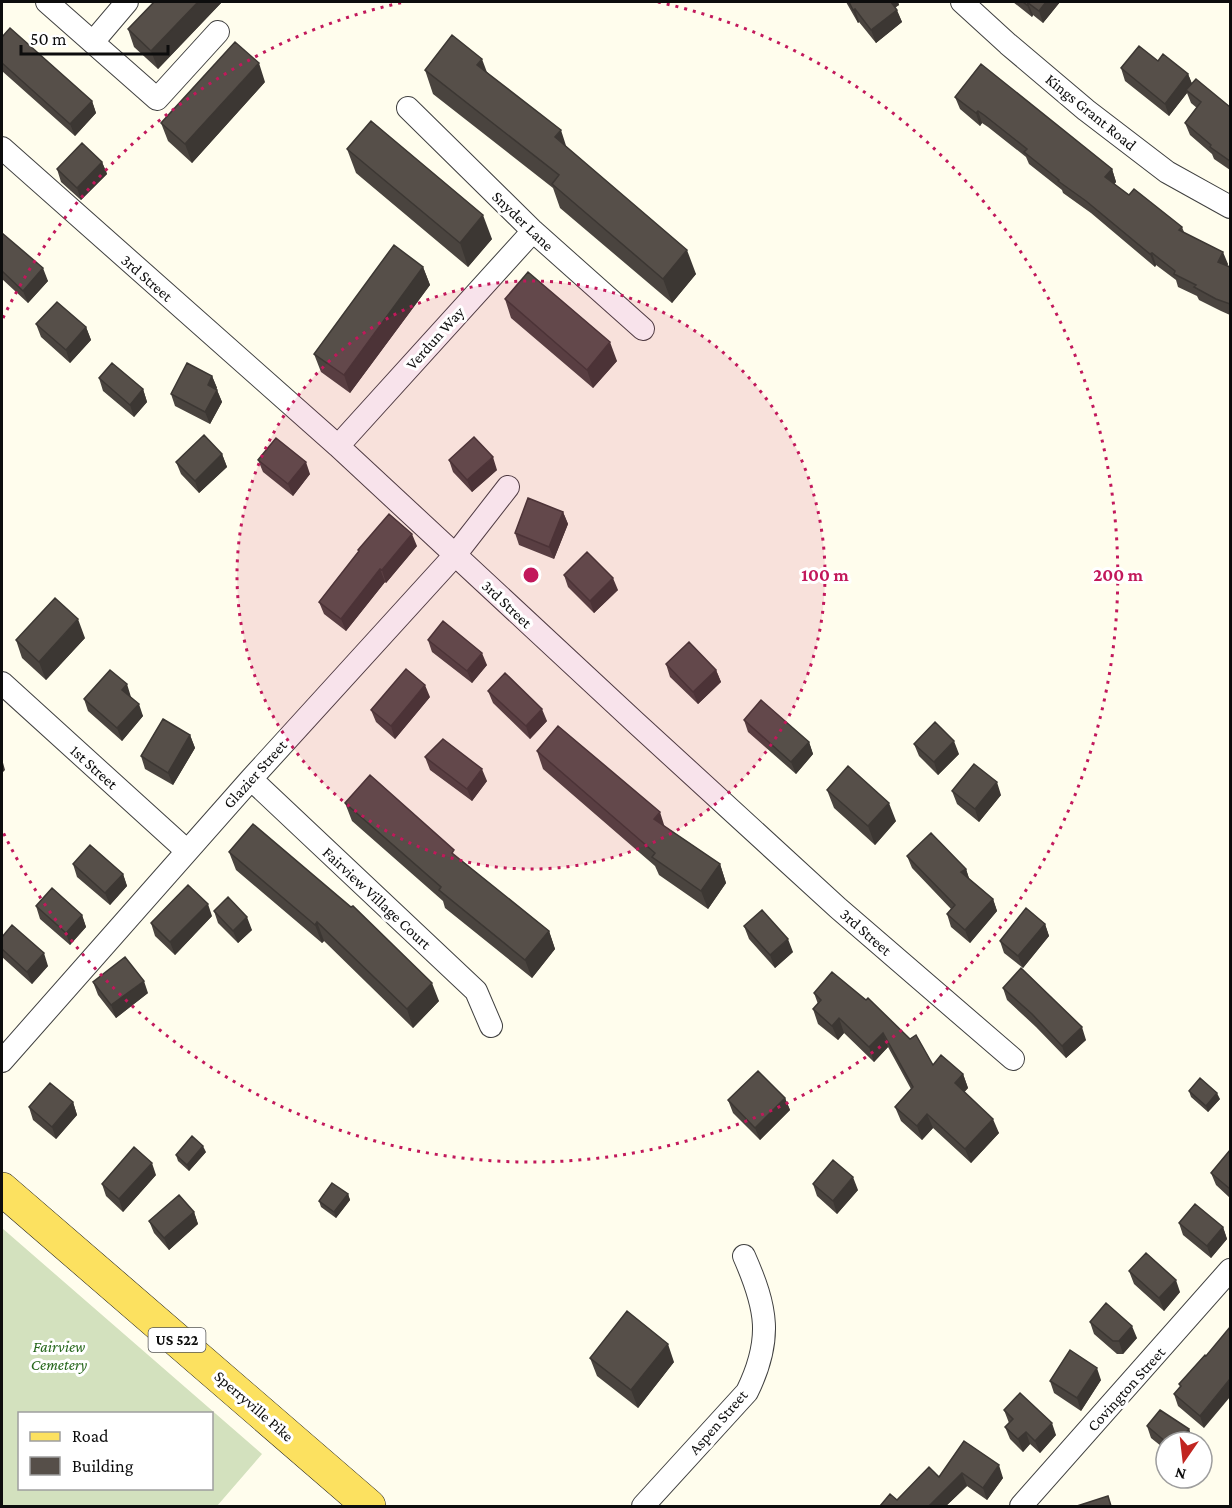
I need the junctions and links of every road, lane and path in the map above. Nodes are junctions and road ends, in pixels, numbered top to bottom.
1 (47, 2) edge
2 (127, 2) edge
3 (962, 2) edge
4 (218, 32) dead end
5 (93, 42) junction
6 (408, 108) dead end
7 (2, 148) edge
8 (1230, 207) edge
9 (533, 231) junction
10 (643, 329) dead end
11 (338, 446) junction
12 (508, 487) dead end
13 (455, 555) junction
14 (2, 683) edge
15 (250, 779) junction
16 (187, 850) junction
17 (491, 1026) dead end
18 (1013, 1059) dead end
19 (2, 1061) edge
20 (2, 1189) edge
21 (744, 1256) dead end
22 (1230, 1270) edge
23 (369, 1506) edge
24 (643, 1506) edge
25 (1021, 1506) edge

1 - 5 street
2 - 5 street
3 - 8 street, Kings Grant Road
4 - 5 street
6 - 9 street, Snyder Lane
7 - 11 street, 3rd Street
9 - 10 street, Snyder Lane
9 - 11 street, Verdun Way
11 - 13 street, 3rd Street
12 - 13 street, Glazier Street
13 - 15 street, Glazier Street
13 - 18 street, 3rd Street
14 - 16 street, 1st Street
15 - 16 street, Glazier Street
15 - 17 street, Fairview Village Court
16 - 19 street, Glazier Street
20 - 23 main road, Sperryville Pike / US 522
21 - 24 street, Aspen Street
22 - 25 street, Covington Street

